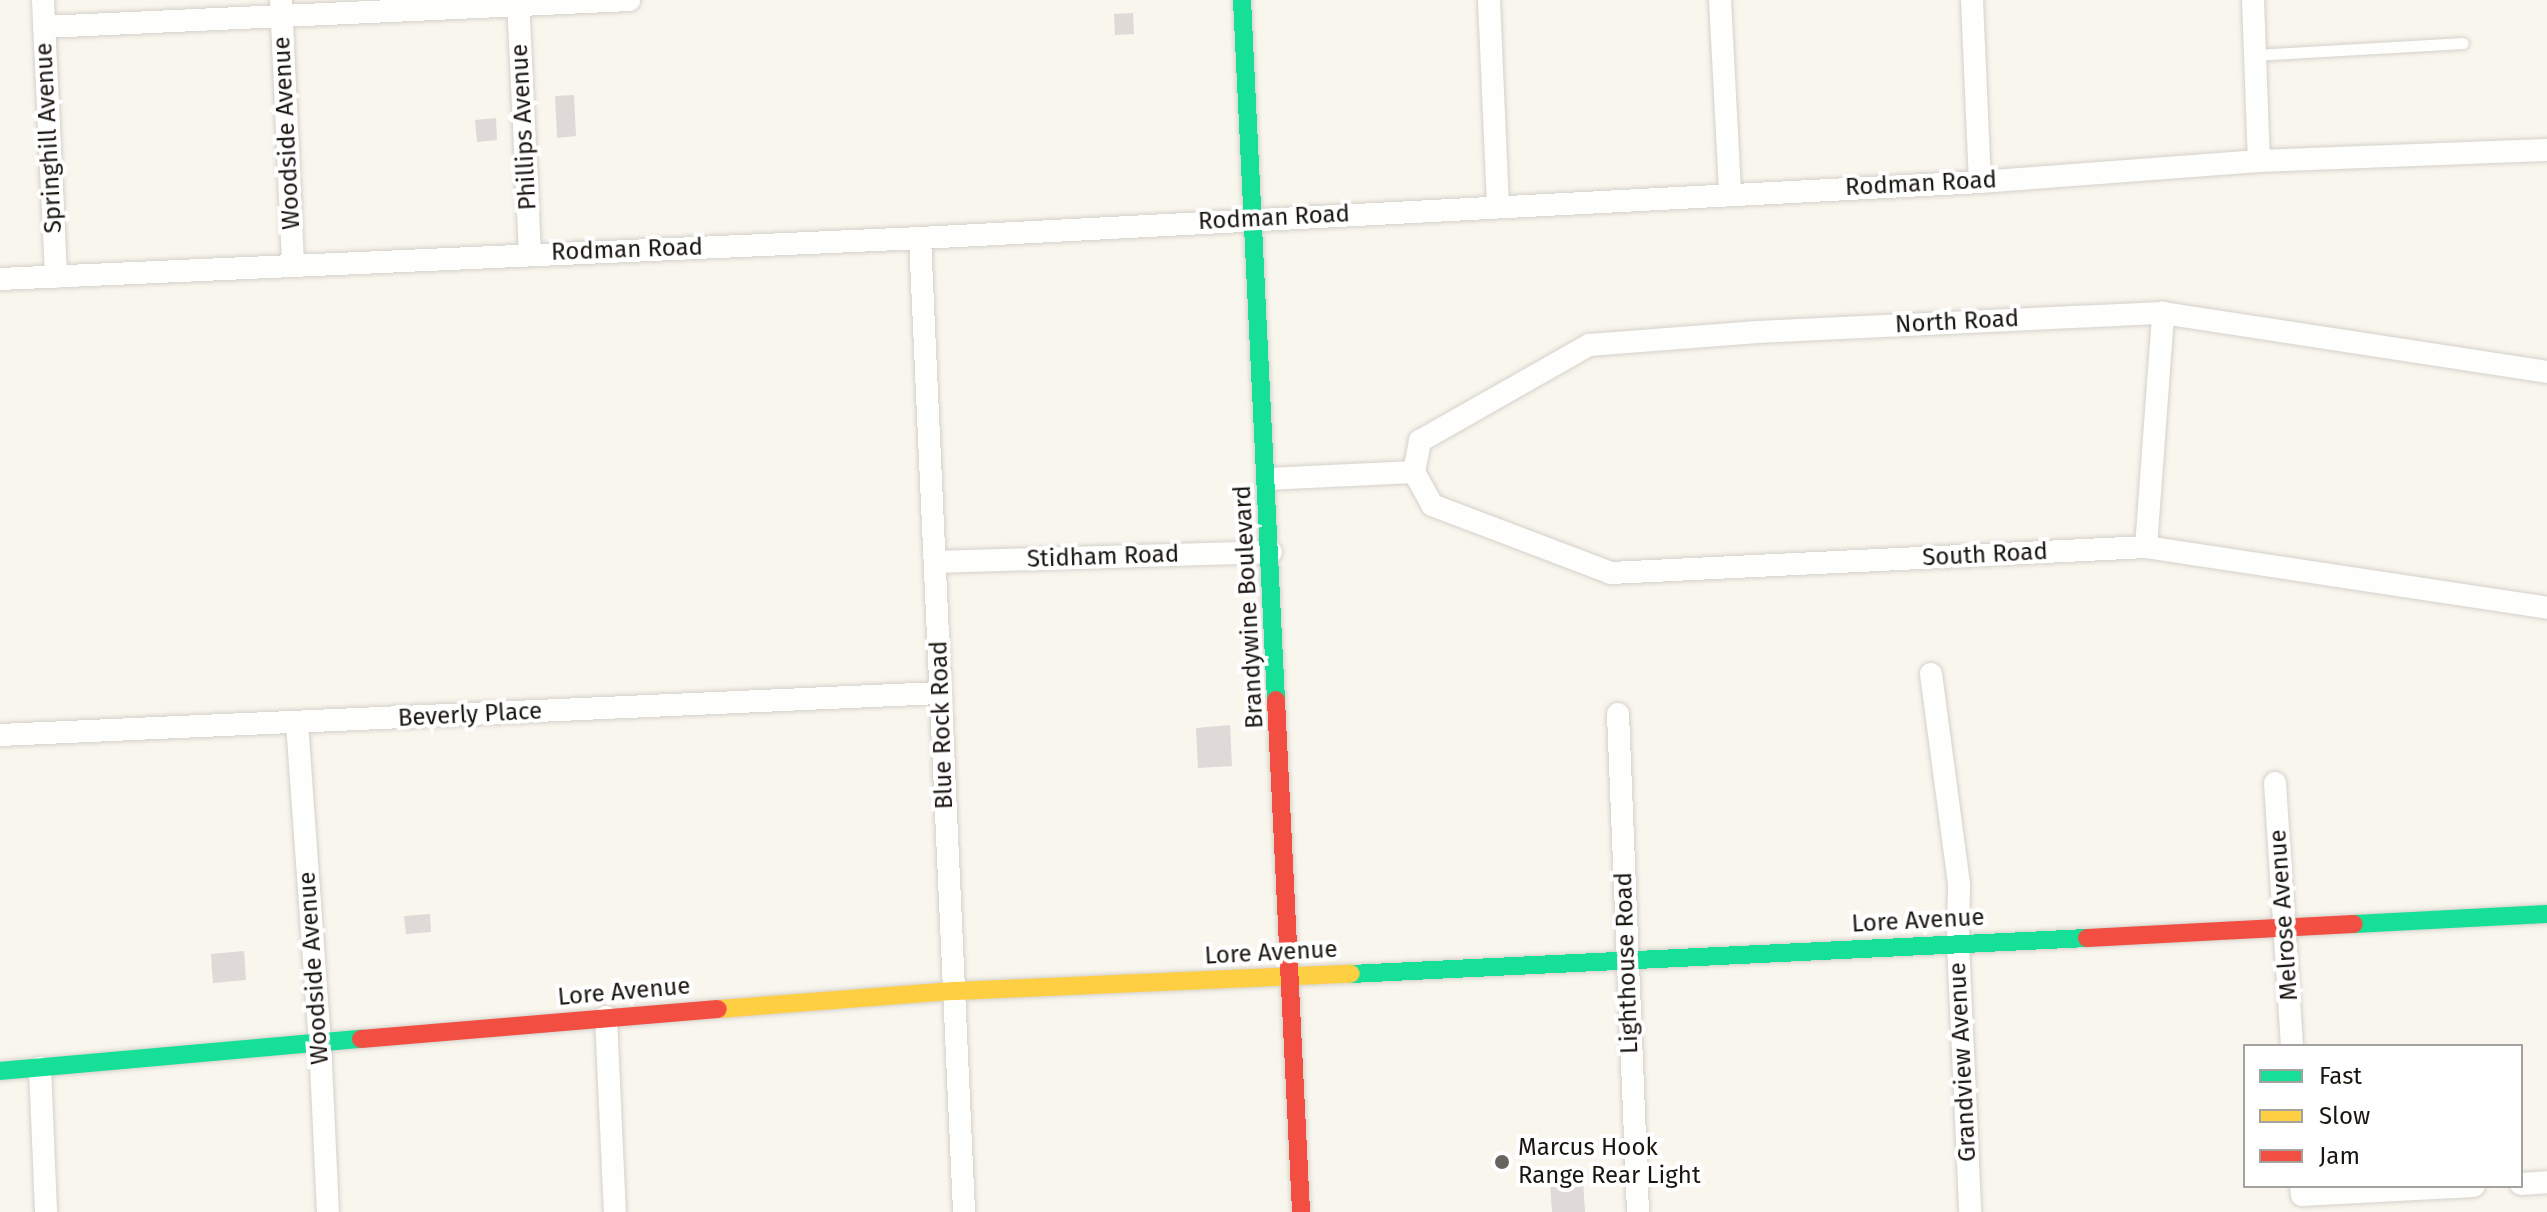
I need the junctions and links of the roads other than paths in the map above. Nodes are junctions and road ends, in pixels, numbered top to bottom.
1 (43, 0) edge
2 (629, 0) edge
3 (1242, 0) edge
4 (1489, 0) edge
5 (1720, 0) edge
6 (1972, 0) edge
7 (2253, 0) edge
8 (518, 3) edge
9 (281, 8) edge
10 (44, 27) junction
11 (2463, 43) dead end
12 (2255, 55) junction
13 (2547, 150) edge
14 (2259, 161) junction
15 (1980, 182) junction
16 (1730, 193) junction
17 (1498, 205) junction
18 (1254, 220) junction
19 (920, 238) junction
20 (530, 254) junction
21 (293, 266) junction
22 (56, 277) junction
23 (0, 279) edge
24 (2163, 313) junction
25 (2547, 372) edge
26 (1414, 472) junction
27 (1267, 479) junction
28 (2146, 547) junction
29 (1271, 552) junction
30 (935, 562) junction
31 (2547, 608) edge
32 (1931, 674) dead end
33 (940, 693) junction
34 (1618, 714) dead end
35 (297, 723) junction
36 (0, 735) edge
37 (2275, 783) dead end
38 (2547, 914) edge
39 (2285, 927) junction
40 (1958, 943) junction
41 (1627, 962) junction
42 (1289, 976) junction
43 (954, 991) junction
44 (606, 1017) junction
45 (320, 1043) junction
46 (2292, 1044) edge
47 (40, 1068) junction
48 (0, 1071) edge
49 (2547, 1182) edge
50 (2523, 1184) edge
51 (2388, 1188) edge
52 (2302, 1190) edge
53 (46, 1212) edge
54 (328, 1212) edge
55 (615, 1212) edge
56 (964, 1212) edge
57 (1301, 1212) edge
58 (1638, 1212) edge
59 (1970, 1212) edge

1 - 10 street, Springhill Avenue
2 - 8 street
3 - 18 street, Brandywine Boulevard
4 - 17 street
5 - 16 street
6 - 15 street
7 - 12 street
8 - 9 street
8 - 20 street, Phillips Avenue
9 - 10 street
9 - 21 street, Woodside Avenue
10 - 22 street, Springhill Avenue
11 - 12 lane
12 - 14 street
13 - 14 street, Rodman Road
14 - 15 street, Rodman Road
15 - 16 street, Rodman Road
16 - 17 street, Rodman Road
17 - 18 street, Rodman Road
18 - 19 street, Rodman Road
18 - 27 street, Brandywine Boulevard
19 - 20 street, Rodman Road
19 - 30 street, Blue Rock Road
20 - 21 street, Rodman Road
21 - 22 street, Rodman Road
22 - 23 street, Rodman Road
24 - 25 street, North Road
24 - 26 street, North Road
24 - 28 street
26 - 27 street
26 - 28 street, South Road
27 - 29 street, Brandywine Boulevard
28 - 31 street, South Road
29 - 30 street, Stidham Road
29 - 42 street, Brandywine Boulevard
30 - 33 street, Blue Rock Road
32 - 40 street, Grandview Avenue
33 - 35 street, Beverly Place
33 - 43 street, Blue Rock Road
34 - 41 street, Lighthouse Road
35 - 36 street, Beverly Place
35 - 45 street, Woodside Avenue
37 - 39 street, Melrose Avenue
38 - 39 street, Lore Avenue
39 - 40 street, Lore Avenue
39 - 46 street, Melrose Avenue
40 - 41 street, Lore Avenue
40 - 59 street, Grandview Avenue
41 - 42 street, Lore Avenue
41 - 58 street, Lighthouse Road
42 - 43 street, Lore Avenue
42 - 57 street, Brandywine Boulevard
43 - 44 street, Lore Avenue
43 - 56 street, Blue Rock Road
44 - 45 street, Lore Avenue
44 - 55 street
45 - 47 street, Lore Avenue
45 - 54 street, Woodside Avenue
47 - 48 street, Lore Avenue
47 - 53 street
49 - 50 street
51 - 52 street

